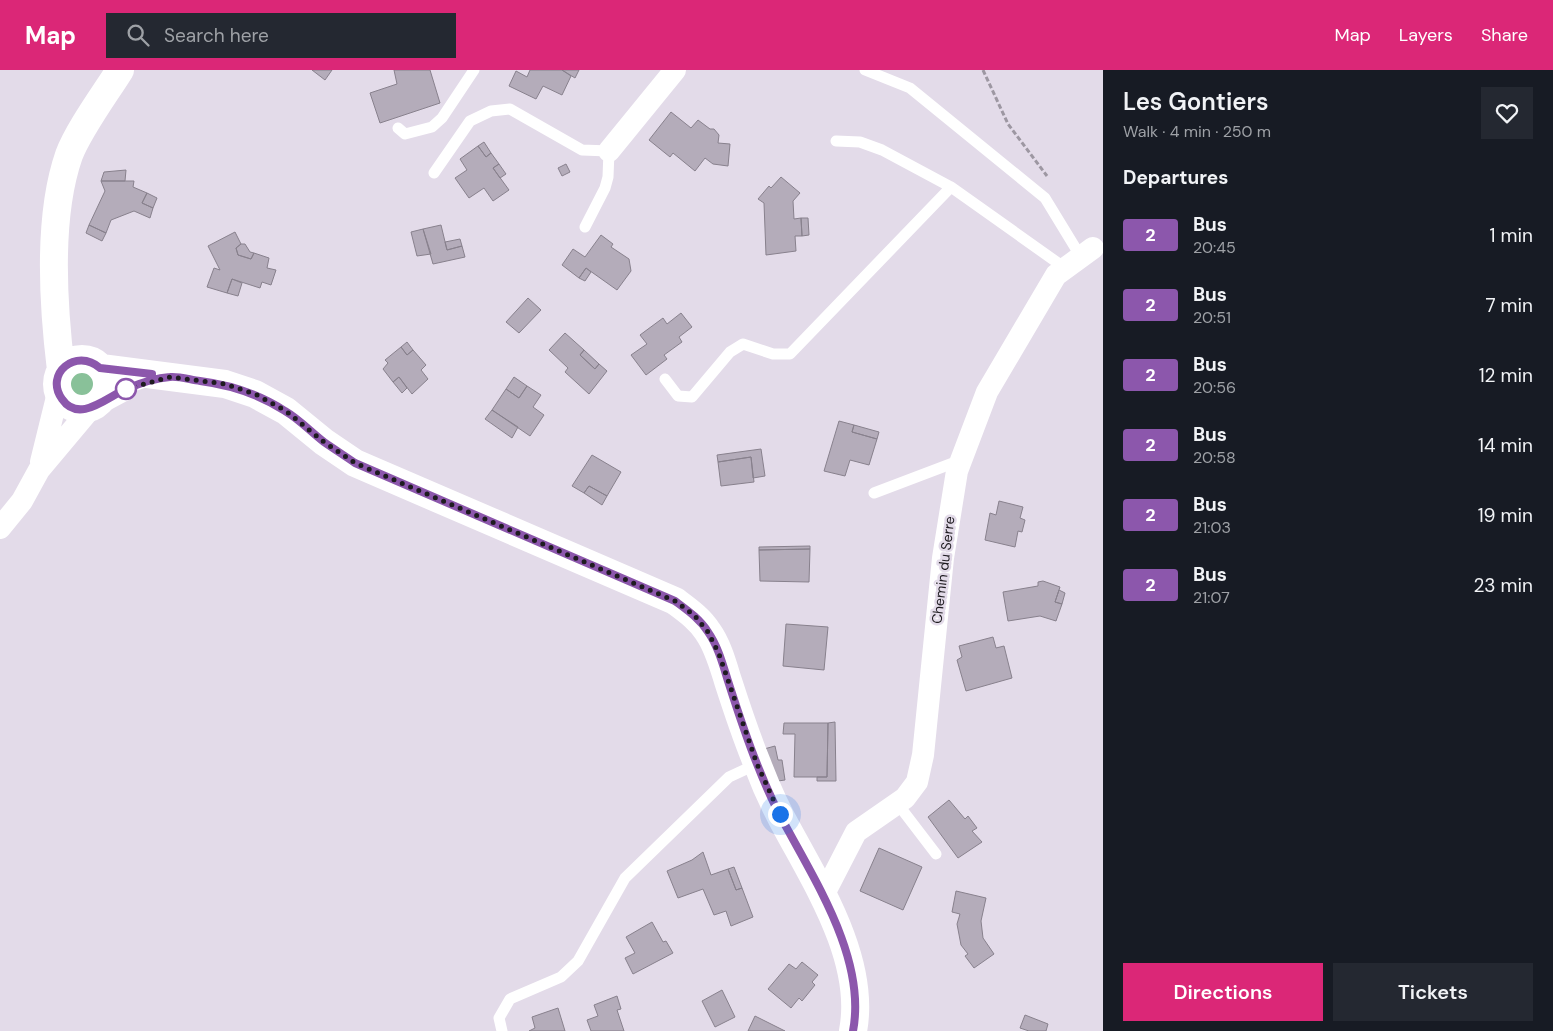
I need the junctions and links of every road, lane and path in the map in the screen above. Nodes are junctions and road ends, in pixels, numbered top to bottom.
1 (120, 70) edge
2 (474, 70) edge
3 (674, 70) edge
4 (866, 70) edge
5 (983, 70) edge
6 (398, 128) dead end
7 (836, 141) dead end
8 (609, 151) junction
9 (434, 173) dead end
10 (1052, 183) dead end
11 (951, 187) junction
12 (585, 227) dead end
13 (1080, 258) junction
14 (75, 372) junction
15 (170, 377) junction
16 (665, 379) dead end
17 (126, 389) joint
18 (95, 406) junction
19 (961, 460) junction
20 (39, 470) junction
21 (874, 493) dead end
22 (0, 528) edge
23 (757, 764) junction
24 (897, 803) junction
25 (936, 854) dead end
26 (823, 896) junction
27 (502, 1031) edge
28 (853, 1031) edge

1 - 14 street
2 - 6 lane
3 - 8 street
4 - 13 lane
5 - 10 path
7 - 11 lane
8 - 9 lane
8 - 12 lane
11 - 13 lane
11 - 16 lane
13 - 19 street, Chemin du Serre
14 - 15 street
14 - 18 street
14 - 18 street
14 - 20 street
15 - 17 street
15 - 23 street
17 - 18 street
18 - 20 street
19 - 21 lane
19 - 24 street, Chemin du Serre
20 - 22 street
23 - 26 street
23 - 27 lane
24 - 25 lane
24 - 26 street, Chemin du Serre
26 - 28 street

